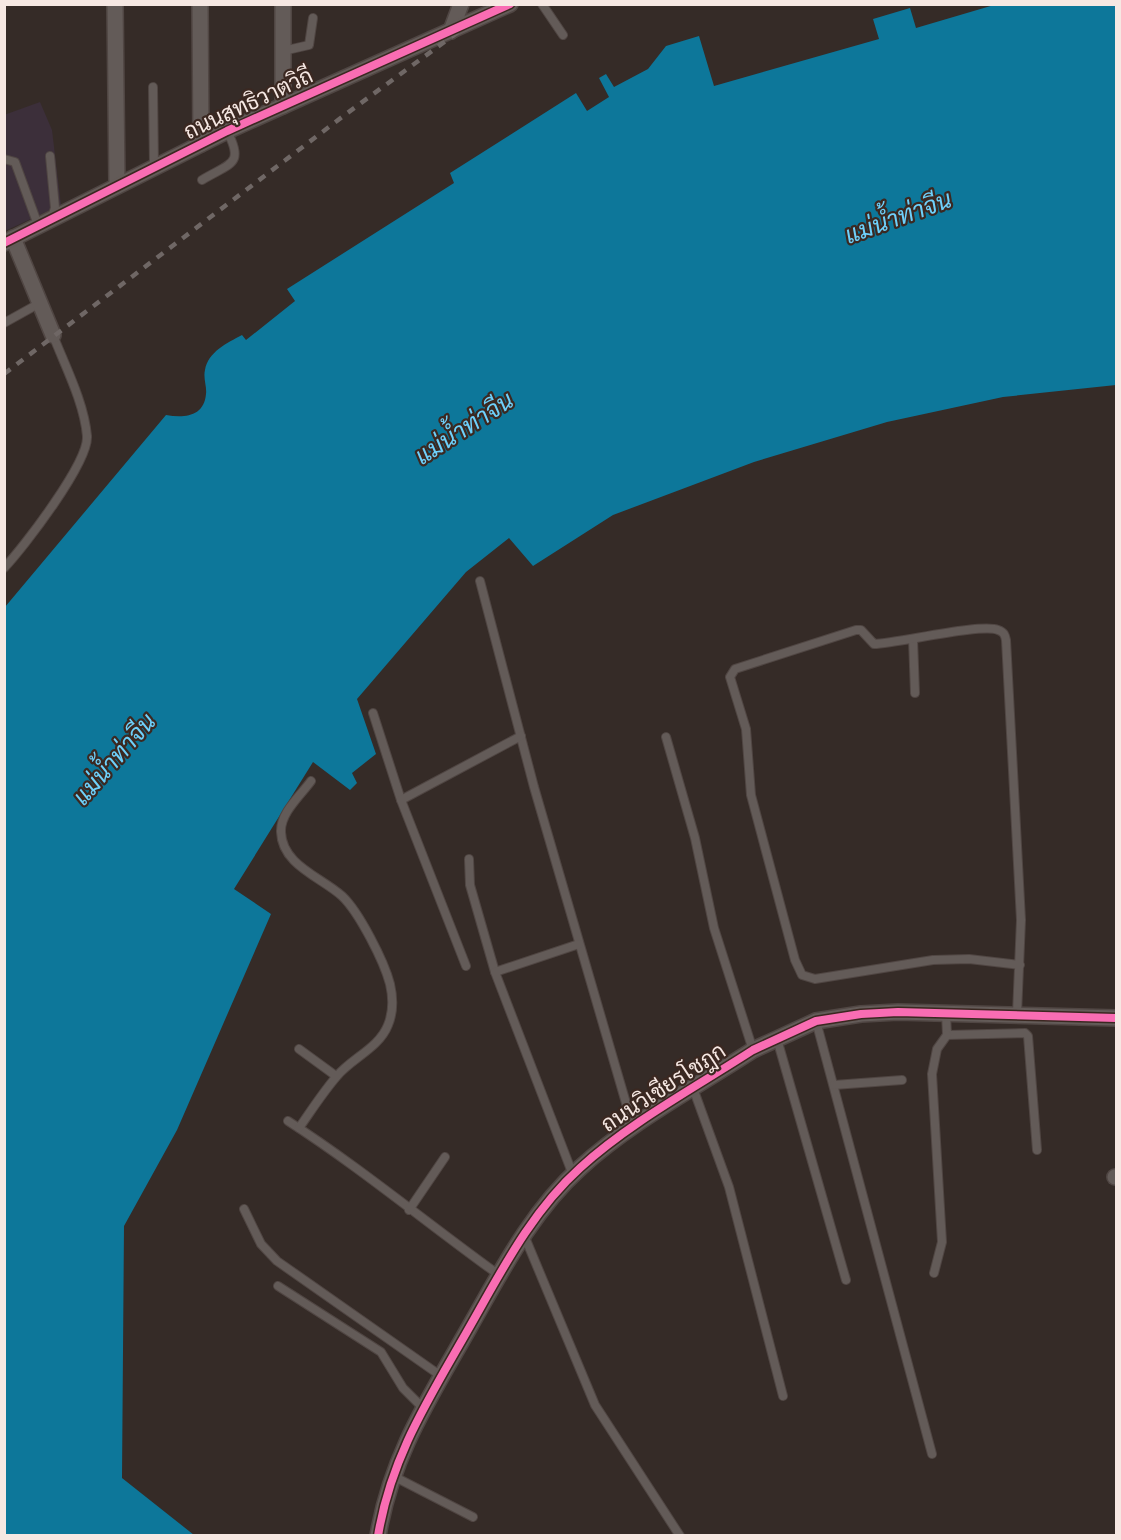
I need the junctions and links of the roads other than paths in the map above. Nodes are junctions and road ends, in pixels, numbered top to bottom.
1 (115, 4) edge
2 (200, 4) edge
3 (283, 4) edge
4 (461, 4) edge
5 (510, 4) edge
6 (542, 4) edge
7 (313, 18) dead end
8 (451, 31) junction
9 (563, 35) dead end
10 (283, 51) junction
11 (153, 87) dead end
12 (283, 105) junction
13 (227, 131) junction
14 (201, 144) junction
15 (50, 156) dead end
16 (4, 159) edge
17 (154, 168) junction
18 (202, 180) dead end
19 (117, 186) junction
20 (45, 222) junction
21 (9, 241) edge
22 (40, 303) junction
23 (4, 323) edge
24 (53, 334) joint
25 (4, 568) edge
26 (480, 581) dead end
27 (913, 639) junction
28 (915, 693) dead end
29 (373, 713) dead end
30 (521, 736) junction
31 (666, 737) dead end
32 (311, 781) dead end
33 (401, 800) junction
34 (469, 859) dead end
35 (579, 944) junction
36 (1020, 964) junction
37 (466, 966) dead end
38 (495, 972) junction
39 (946, 1013) junction
40 (1017, 1014) junction
41 (1116, 1018) edge
42 (816, 1021) junction
43 (947, 1035) junction
44 (776, 1037) junction
45 (299, 1050) dead end
46 (753, 1050) junction
47 (336, 1076) junction
48 (902, 1080) dead end
49 (834, 1086) junction
50 (693, 1088) junction
51 (288, 1120) dead end
52 (299, 1128) junction
53 (633, 1128) junction
54 (1037, 1150) dead end
55 (445, 1157) dead end
56 (573, 1175) junction
57 (244, 1209) dead end
58 (409, 1210) junction
59 (524, 1234) junction
60 (934, 1274) dead end
61 (499, 1275) junction
62 (846, 1280) dead end
63 (278, 1286) dead end
64 (441, 1376) junction
65 (783, 1396) dead end
66 (422, 1407) junction
67 (932, 1454) dead end
68 (392, 1475) junction
69 (473, 1517) dead end
70 (378, 1536) edge
71 (680, 1536) edge

1 - 19 street
2 - 14 street
3 - 10 street
4 - 8 street
5 - 8 street, ถนนสุทธิวาตวิถี
6 - 9 lane
7 - 10 lane
8 - 12 street, ถนนสุทธิวาตวิถี
10 - 12 street
11 - 17 lane
12 - 13 street, ถนนสุทธิวาตวิถี
13 - 14 street, ถนนสุทธิวาตวิถี
13 - 18 lane
14 - 17 street, ถนนสุทธิวาตวิถี
15 - 20 lane
16 - 20 lane
17 - 19 street, ถนนสุทธิวาตวิถี
19 - 20 street, ถนนสุทธิวาตวิถี
20 - 21 street, ถนนสุทธิวาตวิถี
21 - 22 street
22 - 23 lane
22 - 24 street
24 - 25 lane
26 - 30 lane
27 - 28 lane
27 - 36 lane
27 - 36 lane
29 - 33 lane
30 - 33 lane
30 - 35 lane
31 - 46 lane
32 - 47 lane
33 - 37 lane
34 - 38 lane
35 - 38 lane
35 - 53 lane
36 - 40 lane
38 - 56 lane
39 - 40 street, ถนนวิเชียรโชฎก
39 - 42 street, ถนนวิเชียรโชฎก
39 - 43 lane
40 - 41 street, ถนนวิเชียรโชฎก
42 - 44 street, ถนนวิเชียรโชฎก
42 - 49 lane
43 - 54 lane
43 - 60 lane
44 - 46 street, ถนนวิเชียรโชฎก
44 - 62 lane
45 - 47 lane
46 - 50 street, ถนนวิเชียรโชฎก
47 - 52 lane
48 - 49 lane
49 - 67 lane
50 - 53 street, ถนนวิเชียรโชฎก
50 - 65 lane
51 - 52 lane
52 - 58 lane
53 - 56 street, ถนนวิเชียรโชฎก
55 - 58 lane
56 - 59 street, ถนนวิเชียรโชฎก
57 - 64 lane
58 - 61 lane
59 - 61 street, ถนนวิเชียรโชฎก
59 - 71 lane
61 - 64 street, ถนนวิเชียรโชฎก
63 - 66 lane
64 - 66 street, ถนนวิเชียรโชฎก
66 - 68 street, ถนนวิเชียรโชฎก
68 - 69 lane
68 - 70 street, ถนนวิเชียรโชฎก

